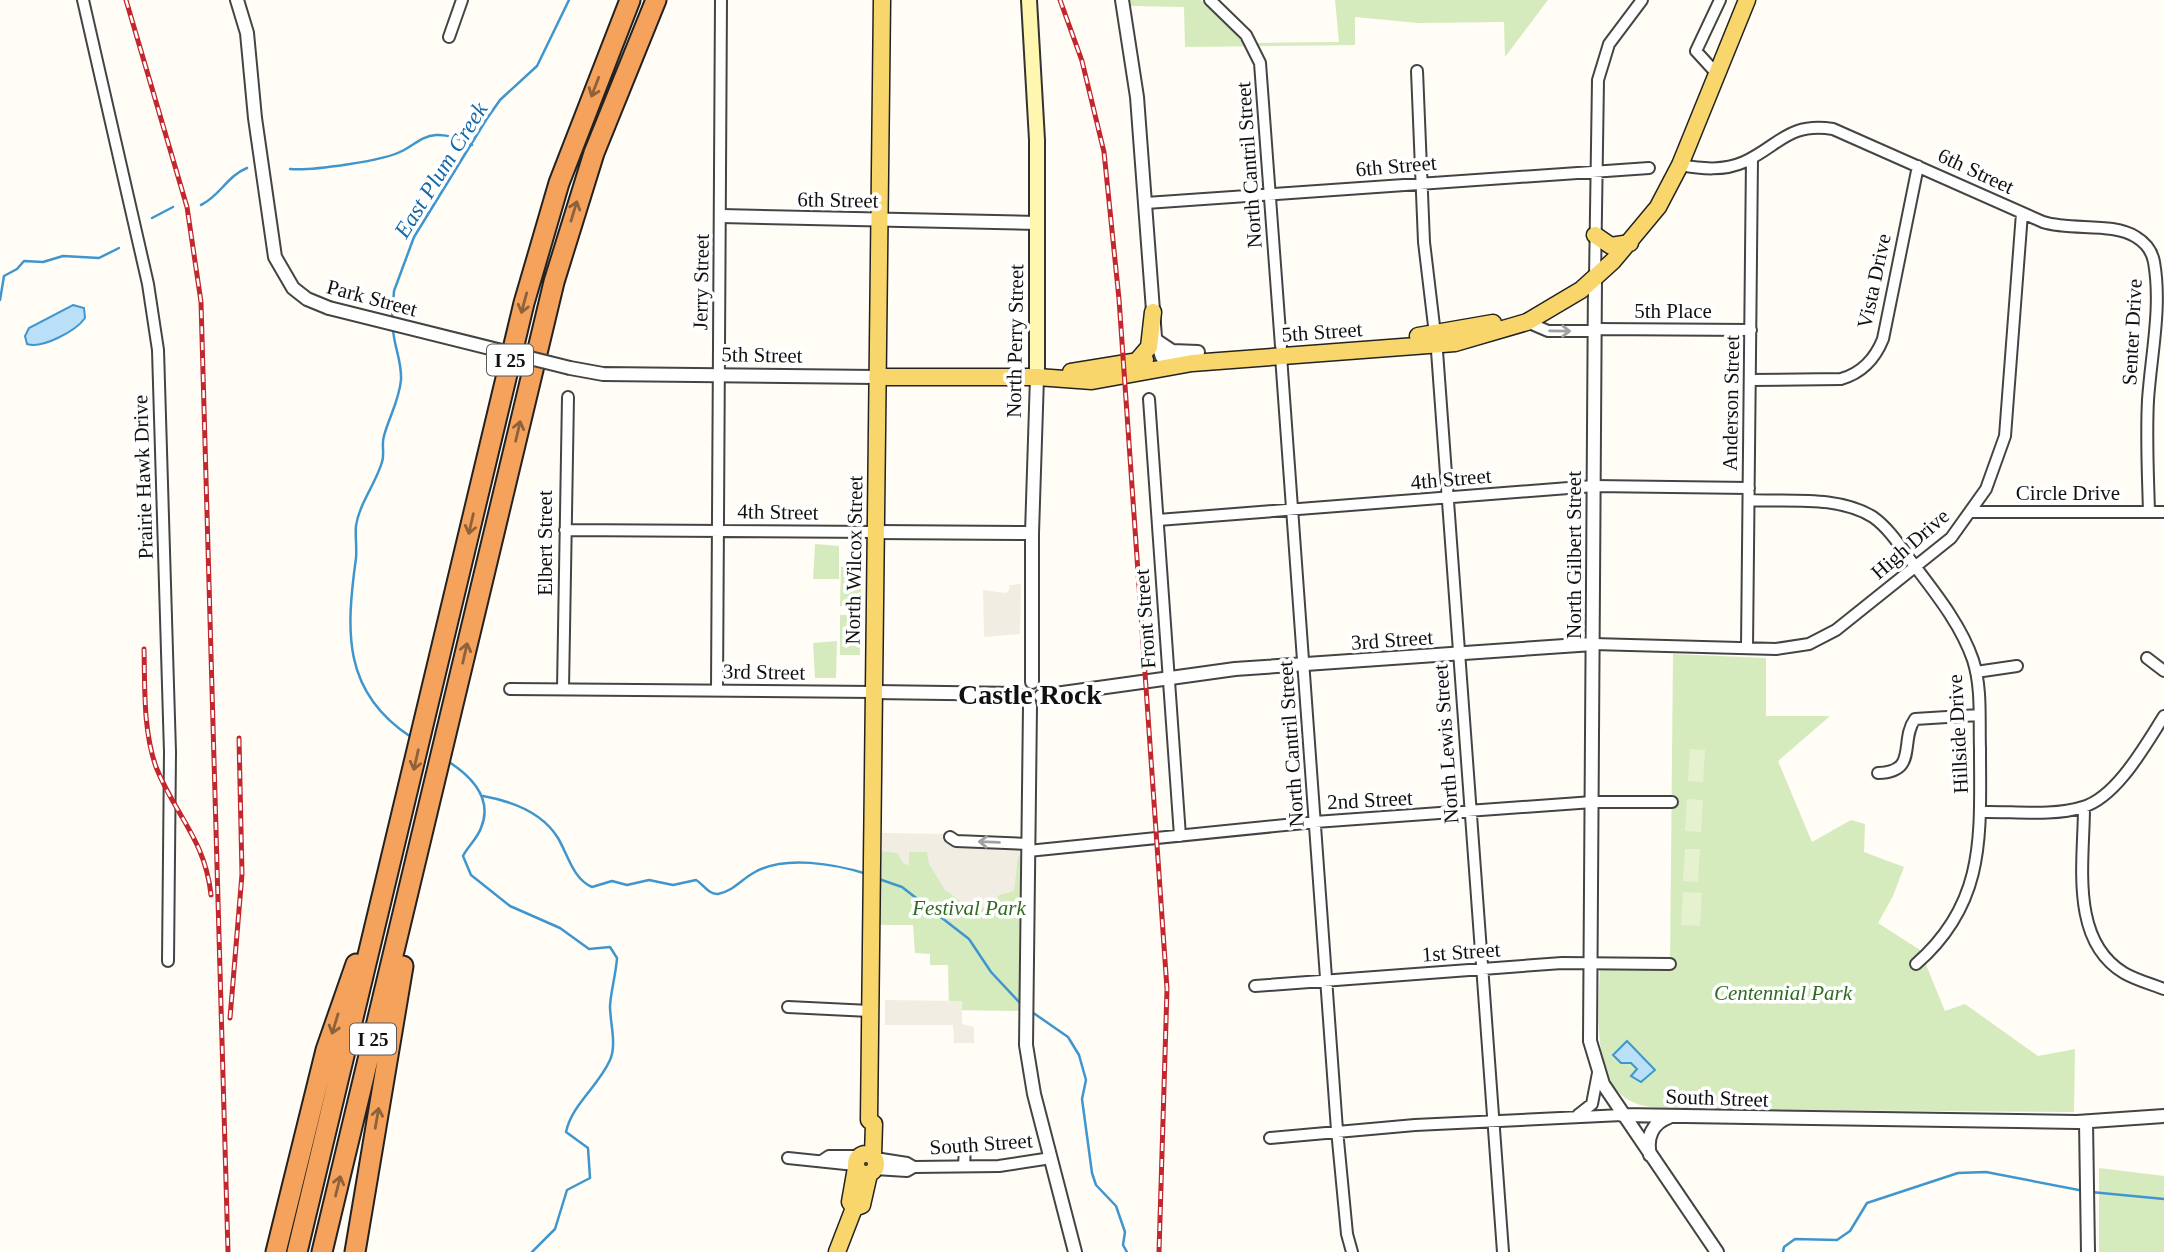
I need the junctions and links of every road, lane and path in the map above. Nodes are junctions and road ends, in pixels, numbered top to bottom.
1 (83, 0) edge
2 (237, 0) edge
3 (462, 0) edge
4 (629, 0) edge
5 (656, 0) edge
6 (671, 0) edge
7 (720, 0) edge
8 (882, 0) edge
9 (1029, 0) edge
10 (1122, 0) edge
11 (1210, 0) edge
12 (1642, 0) edge
13 (1720, 0) edge
14 (1747, 0) edge
15 (449, 37) dead end
16 (1417, 72) dead end
17 (1717, 74) junction
18 (606, 120) junction
19 (1752, 158) junction
20 (1680, 165) junction
21 (1918, 166) junction
22 (1648, 167) dead end
23 (1596, 171) junction
24 (1421, 183) junction
25 (1270, 195) junction
26 (1146, 203) junction
27 (2022, 213) junction
28 (721, 216) junction
29 (879, 220) junction
30 (1038, 223) junction
31 (1595, 235) junction
32 (1629, 243) junction
33 (1595, 278) junction
34 (1153, 312) junction
35 (1527, 322) junction
36 (1595, 330) junction
37 (1751, 330) junction
38 (1155, 337) junction
39 (1436, 340) junction
40 (1281, 351) junction
41 (1162, 356) junction
42 (1195, 357) junction
43 (1137, 361) junction
44 (570, 369) joint
45 (720, 375) junction
46 (877, 377) junction
47 (1037, 377) junction
48 (1750, 380) junction
49 (568, 397) dead end
50 (1149, 400) dead end
51 (1594, 486) junction
52 (1749, 494) junction
53 (1448, 499) junction
54 (1294, 510) junction
55 (1972, 512) junction
56 (2149, 512) junction
57 (2164, 512) edge
58 (1158, 520) junction
59 (565, 530) junction
60 (718, 530) junction
61 (876, 532) junction
62 (1032, 533) junction
63 (1916, 568) junction
64 (1593, 644) junction
65 (1746, 648) junction
66 (1459, 654) junction
67 (2147, 658) dead end
68 (1306, 665) junction
69 (2017, 666) dead end
70 (2164, 671) edge
71 (1976, 672) junction
72 (1168, 676) junction
73 (1032, 682) junction
74 (510, 689) dead end
75 (563, 690) junction
76 (717, 690) junction
77 (874, 692) junction
78 (1017, 694) junction
79 (1041, 696) junction
80 (1030, 706) junction
81 (1979, 715) junction
82 (2164, 716) edge
83 (1878, 773) dead end
84 (1593, 802) junction
85 (1672, 802) dead end
86 (2084, 807) junction
87 (1980, 812) junction
88 (1470, 813) junction
89 (1315, 822) junction
90 (425, 826) junction
91 (1180, 836) junction
92 (950, 837) dead end
93 (1029, 847) junction
94 (390, 867) junction
95 (167, 961) dead end
96 (1590, 962) junction
97 (1670, 964) dead end
98 (1916, 964) dead end
99 (1482, 970) junction
100 (1328, 980) junction
101 (1255, 986) dead end
102 (2164, 989) edge
103 (788, 1007) dead end
104 (870, 1010) junction
105 (1598, 1073) junction
106 (1622, 1115) junction
107 (1574, 1116) junction
108 (1670, 1116) junction
109 (2164, 1116) edge
110 (1492, 1121) junction
111 (2086, 1122) junction
112 (1337, 1130) junction
113 (1270, 1138) dead end
114 (965, 1147) dead end
115 (788, 1158) dead end
116 (1051, 1158) junction
117 (1651, 1158) junction
118 (865, 1162) junction
119 (964, 1166) junction
120 (276, 1252) edge
121 (297, 1252) edge
122 (322, 1252) edge
123 (355, 1252) edge
124 (839, 1252) edge
125 (1075, 1252) edge
126 (1352, 1252) edge
127 (1503, 1252) edge
128 (1717, 1252) edge
129 (2088, 1252) edge

1 - 95 street, Prairie Hawk Drive
2 - 44 street, Park Street, bridge
3 - 15 street
4 -> 94 highway, I 25
5 - 18 highway, I 25
6 - 18 highway
7 - 28 street, Jerry Street
8 - 29 main road, North Wilcox Street
9 - 30 main road, North Perry Street
10 - 26 street
11 - 25 street, North Cantril Street
12 - 23 street, North Gilbert Street
13 - 17 street
14 - 17 main road, 5th Street
16 - 24 street, North Lewis Street
17 - 20 main road, 5th Street
90 -> 18 highway, I 25
19 - 20 street, 6th Street
19 - 21 street, 6th Street
19 - 37 street, Anderson Street
20 - 32 main road, 5th Street
21 - 27 street, 6th Street
21 - 48 street, Vista Drive
22 - 23 street, 6th Street
23 - 24 street, 6th Street
23 - 31 street, North Gilbert Street
24 - 25 street, 6th Street
24 - 39 street, North Lewis Street
25 - 26 street, 6th Street
25 - 40 street, North Cantril Street
26 - 34 street
27 - 55 street, High Drive
27 - 56 street, Senter Drive
28 - 29 street, 6th Street
28 - 45 street, Jerry Street
29 - 30 street, 6th Street
29 - 46 main road, North Wilcox Street
30 - 47 main road, North Perry Street
31 - 32 main road
31 - 33 street, North Gilbert Street
32 - 33 main road, 5th Street
33 - 35 main road, 5th Street
33 - 36 street, North Gilbert Street
33 - 39 main road, 5th Street
34 - 38 street
34 - 43 main road
35 -> 36 street, 5th Place
35 - 39 main road, 5th Street
36 - 37 street, 5th Place
36 - 51 street, North Gilbert Street
37 - 48 street, Anderson Street
38 - 41 street
38 - 42 street
39 - 40 main road, 5th Street
39 - 53 street, North Lewis Street
40 - 42 main road, 5th Street
40 - 54 street, North Cantril Street
41 - 42 main road, 5th Street
41 - 43 main road, 5th Street
42 - 47 main road, 5th Street
43 - 47 main road, 5th Street
44 - 45 street, 5th Street
45 - 46 street, 5th Street
45 - 60 street, Jerry Street
46 - 47 main road, 5th Street
46 - 61 main road, North Wilcox Street
47 - 62 street, North Perry Street
48 - 52 street, Anderson Street
49 - 59 street, Elbert Street
50 - 58 street, Front Street
51 - 52 street, 4th Street
51 - 53 street, 4th Street
51 - 64 street, North Gilbert Street
52 - 63 street, Hillside Drive
52 - 65 street, Anderson Street
53 - 54 street, 4th Street
53 - 66 street, North Lewis Street
54 - 58 street, 4th Street
54 - 68 street, North Cantril Street
55 - 56 street, Circle Drive
55 - 63 street, High Drive
56 - 57 street, Circle Drive
58 - 72 street, Front Street
59 - 60 street, 4th Street
59 - 75 street, Elbert Street
60 - 61 street, 4th Street
60 - 76 street, Jerry Street
61 - 62 street, 4th Street
61 - 77 main road, North Wilcox Street
62 - 73 street, North Perry Street
63 - 65 street, High Drive
63 - 71 street, Hillside Drive
64 - 65 street, 3rd Street
64 - 66 street, 3rd Street
64 - 84 street, North Gilbert Street
66 - 68 street, 3rd Street
66 - 88 street, North Lewis Street
67 - 70 street
68 - 72 street, 3rd Street
68 - 89 street, North Cantril Street
69 - 71 street
71 - 81 street, Hillside Drive
72 - 79 street, 3rd Street
72 - 91 street, Front Street
73 - 78 street
73 - 79 street
74 - 75 street, 3rd Street
75 - 76 street, 3rd Street
76 - 77 street, 3rd Street
77 - 78 street, 3rd Street
77 - 104 main road, North Wilcox Street
78 - 80 street
79 - 80 street
80 - 93 street
81 - 83 street
81 - 87 street, Hillside Drive
82 - 86 street
84 - 85 street, 2nd Street
84 - 88 street, 2nd Street
84 - 96 street, North Gilbert Street
86 - 87 street
86 - 102 street
87 - 98 street, Hillside Drive
88 - 89 street, 2nd Street
88 - 99 street, North Lewis Street
89 - 91 street, 2nd Street
89 - 100 street, North Cantril Street
122 -> 90 highway, I 25
123 -> 90 highway
91 - 93 street, 2nd Street
93 -> 92 street, 2nd Street
93 - 116 street
94 -> 120 highway
94 - 121 highway, I 25
96 - 97 street, 1st Street
96 - 99 street, 1st Street
96 - 105 street, North Gilbert Street
99 - 100 street, 1st Street
99 - 110 street, North Lewis Street
100 - 101 street, 1st Street
100 - 112 street, North Cantril Street
103 - 104 street
104 - 118 main road, North Wilcox Street
105 - 106 street, North Gilbert Street
105 - 107 street
106 - 107 street, South Street
106 - 108 street, South Street
106 - 117 street, North Gilbert Street
107 - 110 street, South Street
108 - 111 street, South Street
108 - 117 street
109 - 111 street, South Street
110 - 112 street, South Street
110 - 127 street, North Lewis Street
111 - 129 street
112 - 113 street, South Street
112 - 126 street, North Cantril Street
114 - 119 street
115 - 118 street, South Street
116 - 119 street, South Street
116 - 125 street
117 - 128 street, North Gilbert Street
118 - 119 street, South Street
118 - 124 main road, North Wilcox Street

